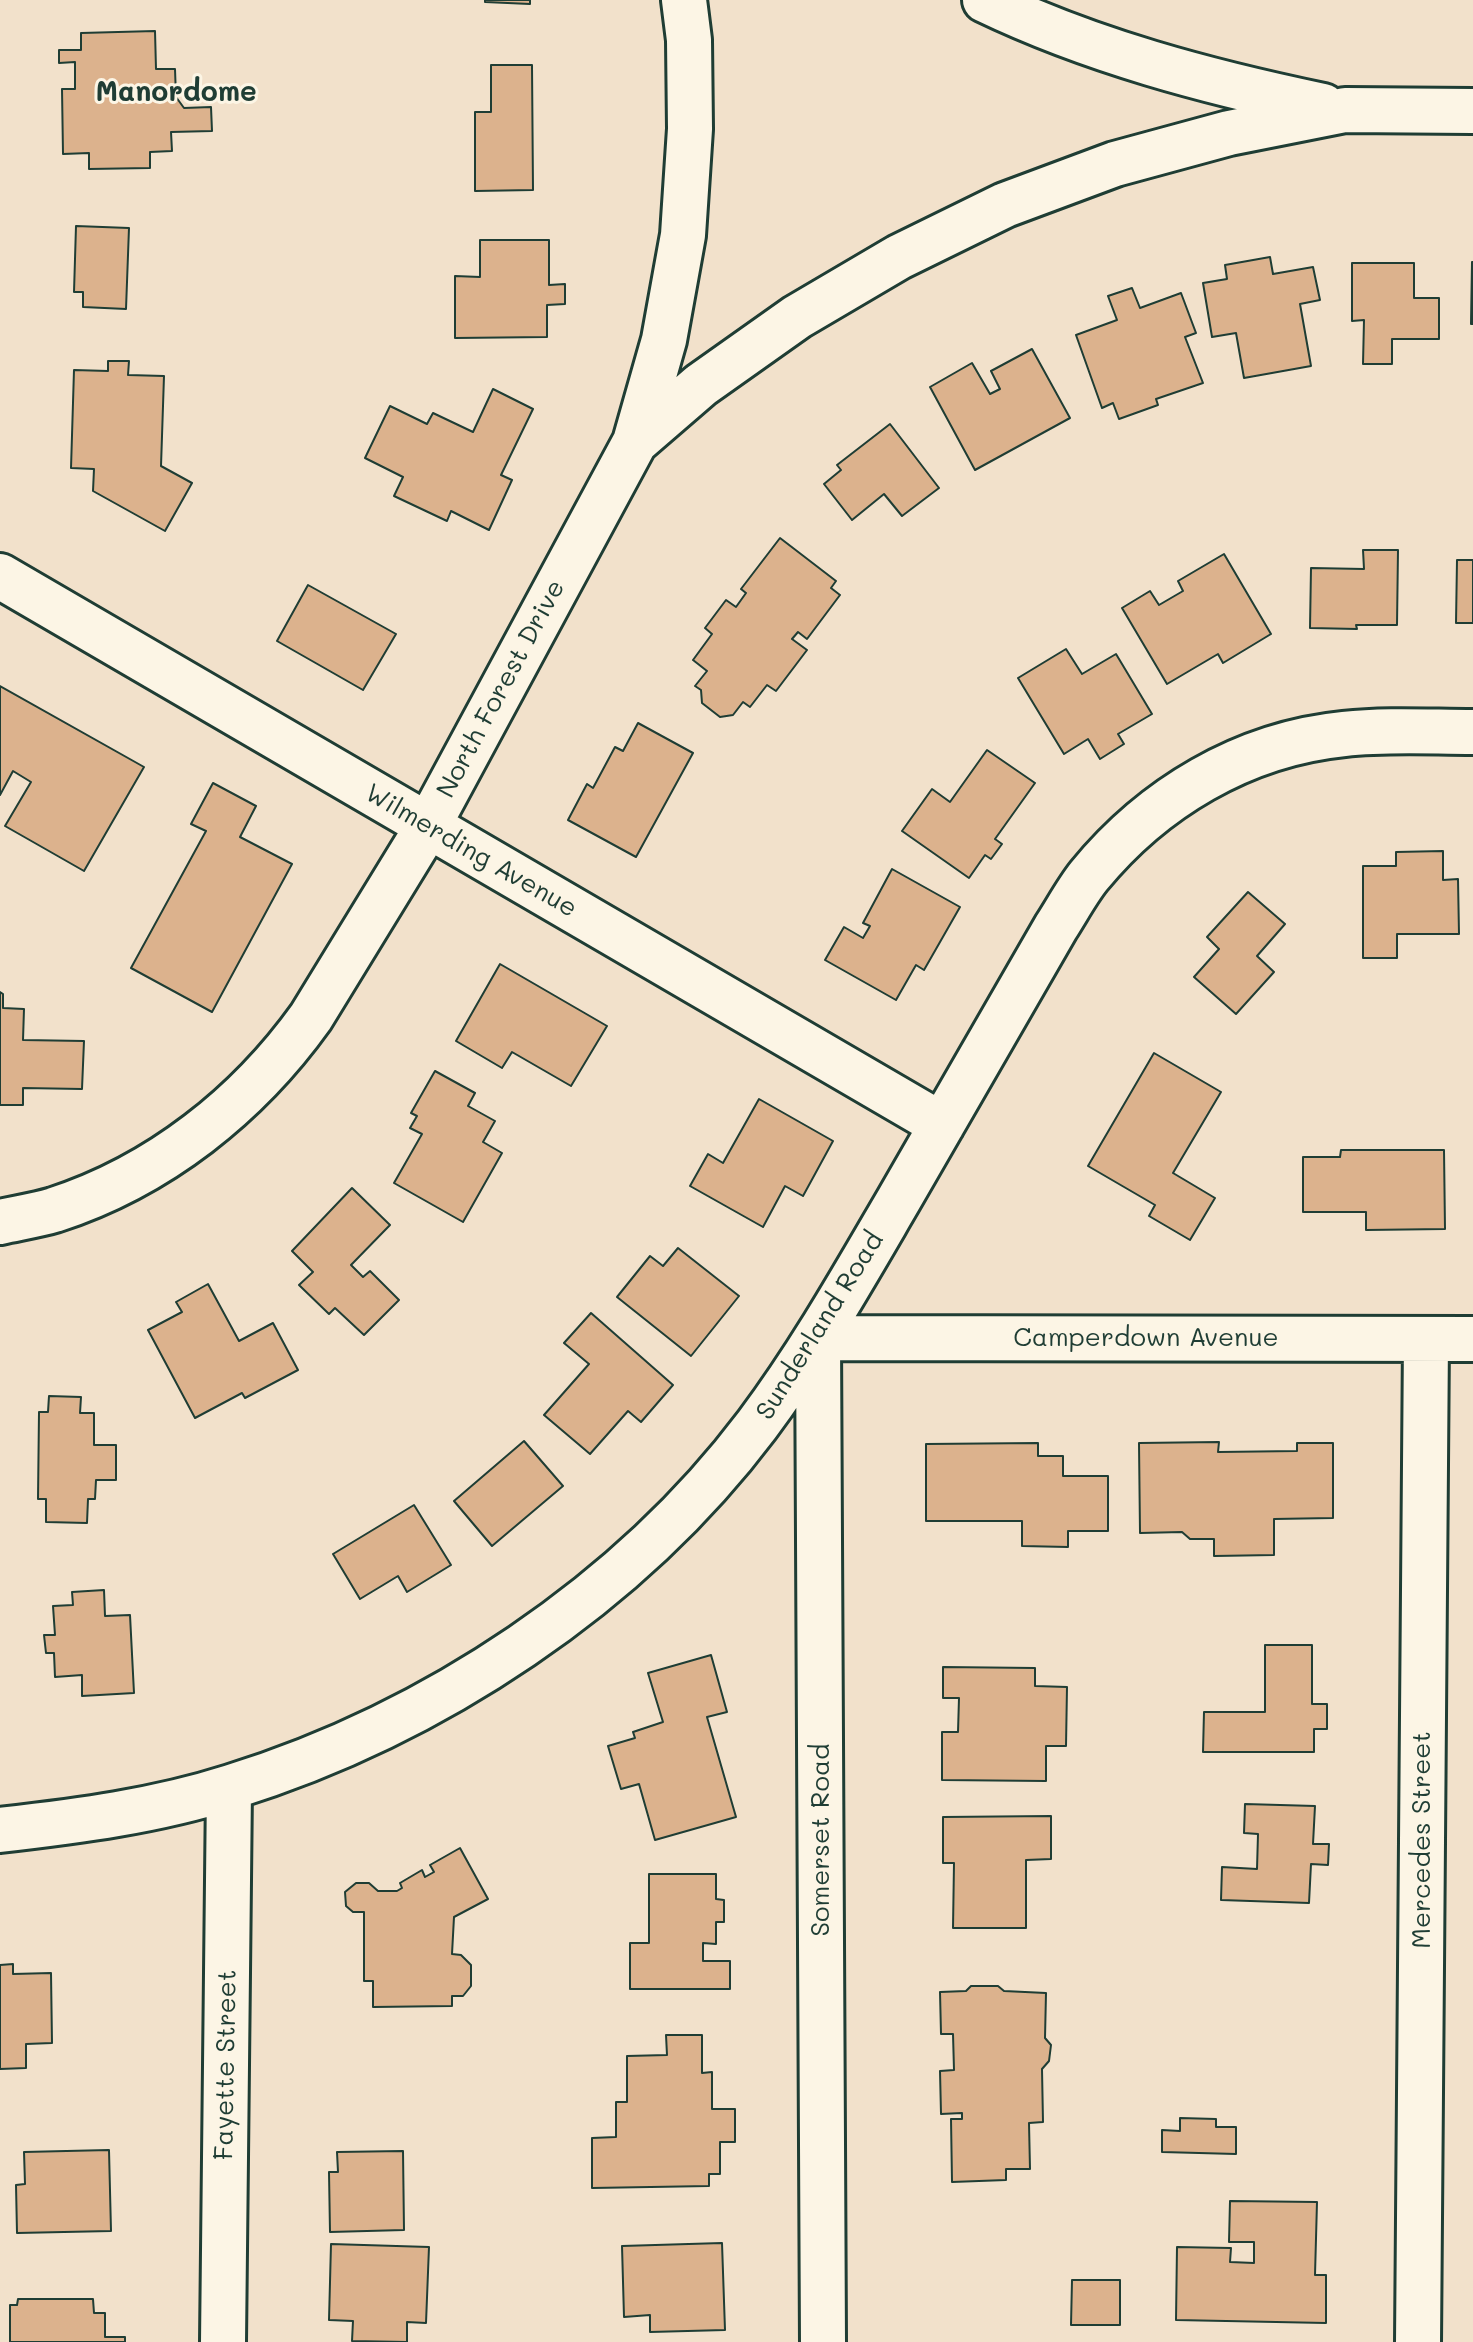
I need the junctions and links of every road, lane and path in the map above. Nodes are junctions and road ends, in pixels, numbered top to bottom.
1 (684, 0) edge
2 (985, 0) edge
3 (1345, 110) junction
4 (1473, 111) edge
5 (635, 442) junction
6 (0, 576) edge
7 (1473, 732) edge
8 (428, 826) junction
9 (942, 1125) junction
10 (0, 1222) edge
11 (818, 1338) junction
12 (1426, 1339) junction
13 (1473, 1339) edge
14 (229, 1788) junction
15 (0, 1830) edge
16 (223, 2342) edge
17 (823, 2342) edge
18 (1418, 2342) edge

1 - 5 street, North Forest Drive
2 - 3 street
3 - 4 street
3 - 5 street, North Forest Drive
5 - 8 street, North Forest Drive
6 - 8 street, Wilmerding Avenue
7 - 9 street, Sunderland Road
8 - 9 street, Wilmerding Avenue
8 - 10 street, North Forest Drive
9 - 11 street, Sunderland Road
11 - 12 street, Camperdown Avenue
11 - 14 street, Sunderland Road
11 - 17 street, Somerset Road
12 - 13 street, Camperdown Avenue
12 - 18 street, Mercedes Street
14 - 15 street, Sunderland Road
14 - 16 street, Fayette Street

